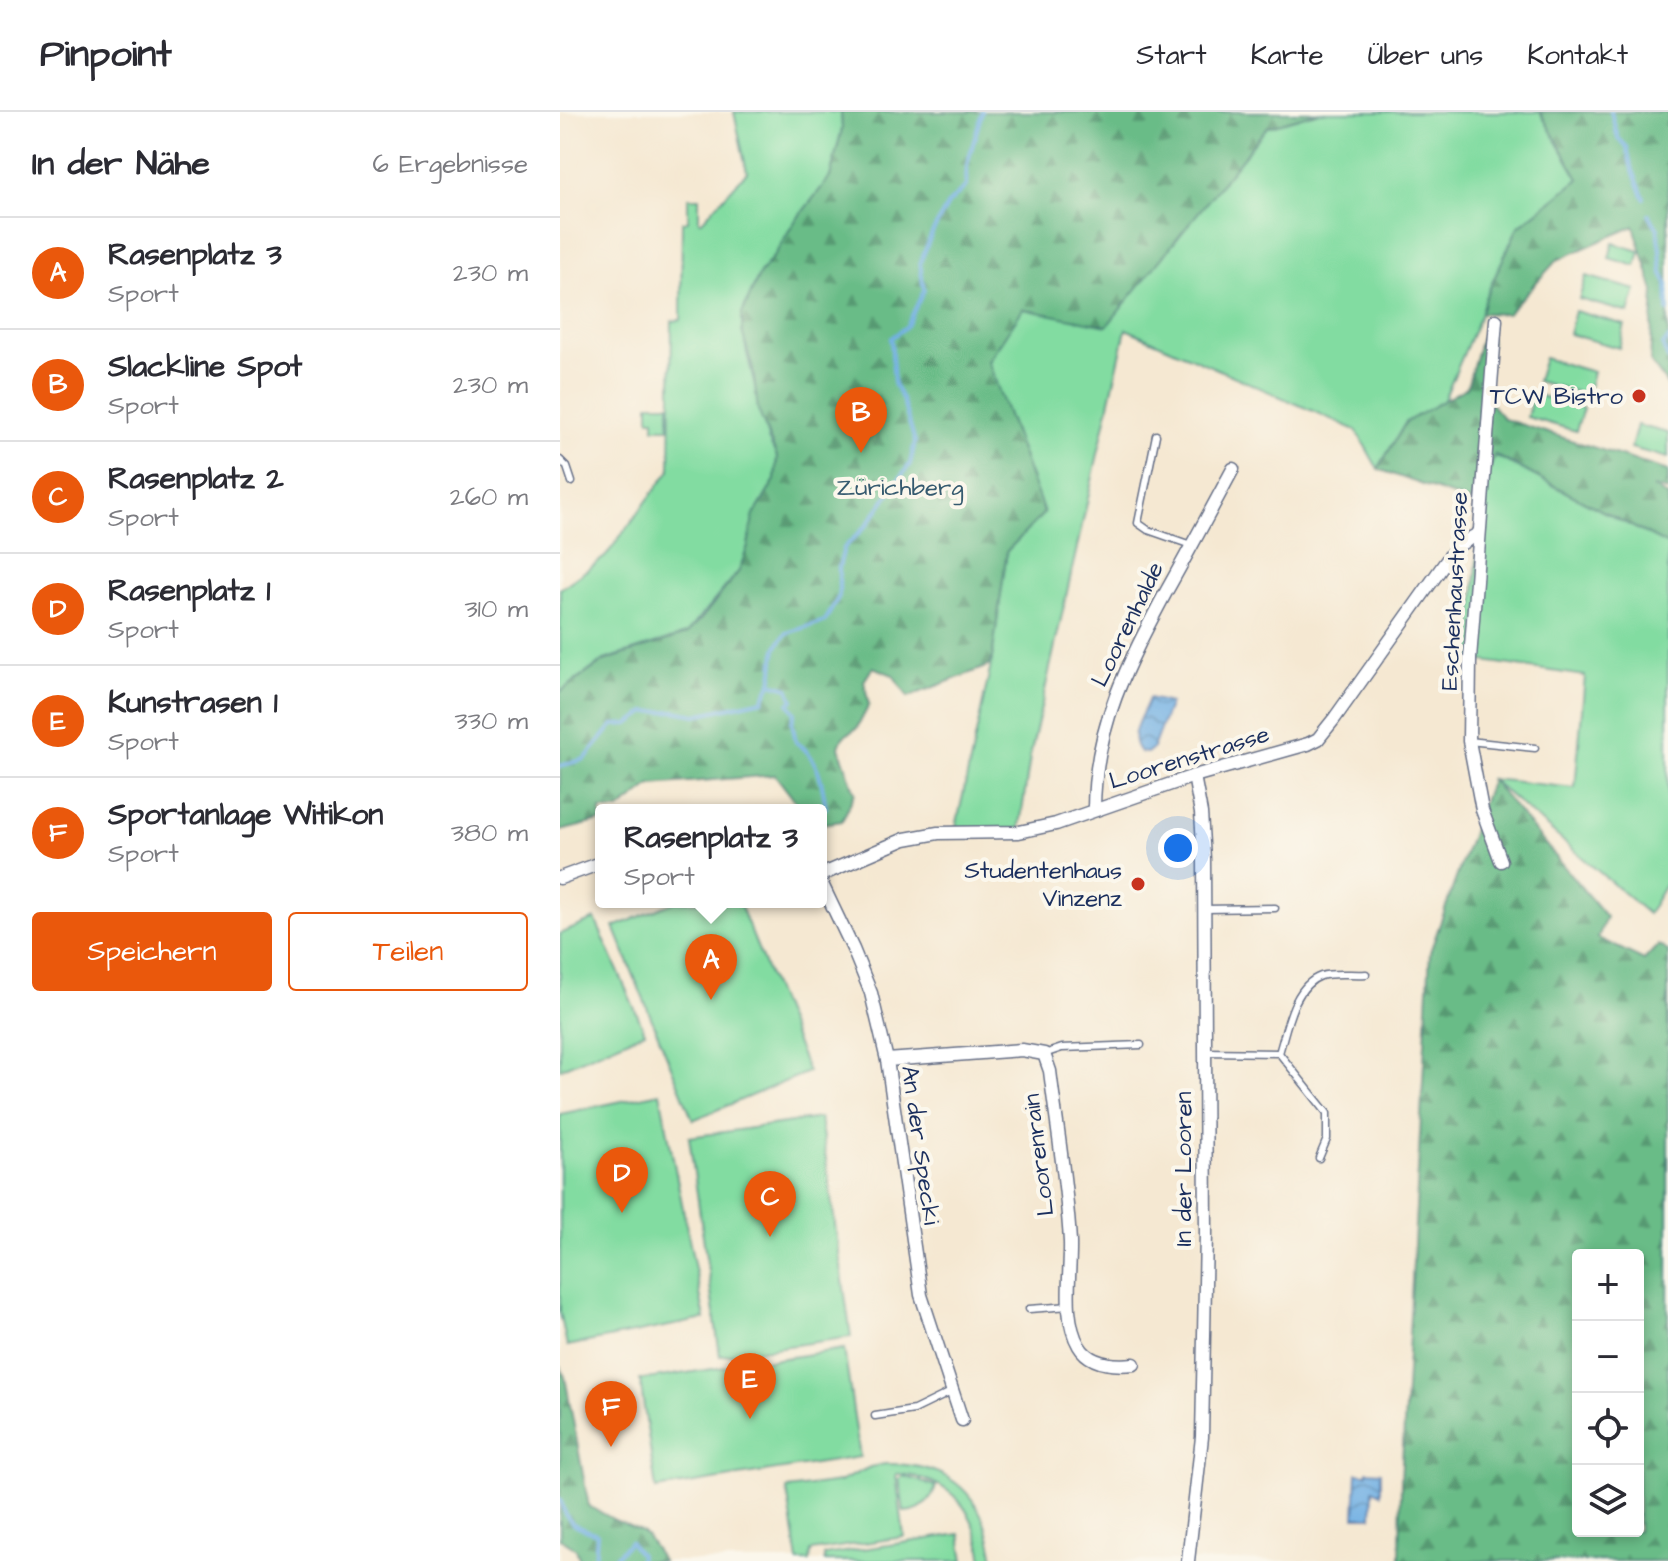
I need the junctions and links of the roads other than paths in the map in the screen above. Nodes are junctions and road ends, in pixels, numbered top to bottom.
1 (1496, 320) dead end
2 (1156, 435) dead end
3 (560, 460) edge
4 (1233, 469) dead end
5 (572, 482) dead end
6 (1478, 534) junction
7 (1192, 546) junction
8 (1469, 741) junction
9 (1535, 748) dead end
10 (1194, 776) junction
11 (1094, 810) junction
12 (1501, 861) dead end
13 (595, 865) edge
14 (827, 873) edge
15 (560, 878) edge
16 (827, 895) edge
17 (1275, 908) dead end
18 (1204, 909) junction
19 (1366, 974) dead end
20 (1141, 1045) dead end
21 (1204, 1052) junction
22 (1279, 1053) junction
23 (1044, 1054) junction
24 (887, 1060) junction
25 (1319, 1158) dead end
26 (1070, 1306) junction
27 (1029, 1309) dead end
28 (1134, 1364) dead end
29 (953, 1391) junction
30 (875, 1416) dead end
31 (962, 1420) dead end
32 (1188, 1561) edge

1 - 6 street, Eschenhaustrasse
2 - 7 lane
3 - 5 lane
4 - 7 street, Loorenhalde
6 - 8 street, Eschenhaustrasse
6 - 10 street, Loorenstrasse
7 - 11 street, Loorenhalde
8 - 9 lane
8 - 12 street, Eschenhaustrasse
10 - 11 street, Loorenstrasse
10 - 18 street, In der Looren
11 - 14 street, Loorenstrasse
13 - 15 street
16 - 24 street, An der Specki
17 - 18 lane
18 - 21 street, In der Looren
19 - 22 lane
20 - 23 lane
21 - 22 lane
21 - 32 street, In der Looren
22 - 25 lane
23 - 24 street
23 - 26 street, Loorenrain
24 - 29 street, An der Specki
26 - 27 lane
26 - 28 street, Loorenrain
29 - 30 lane
29 - 31 street, An der Specki

